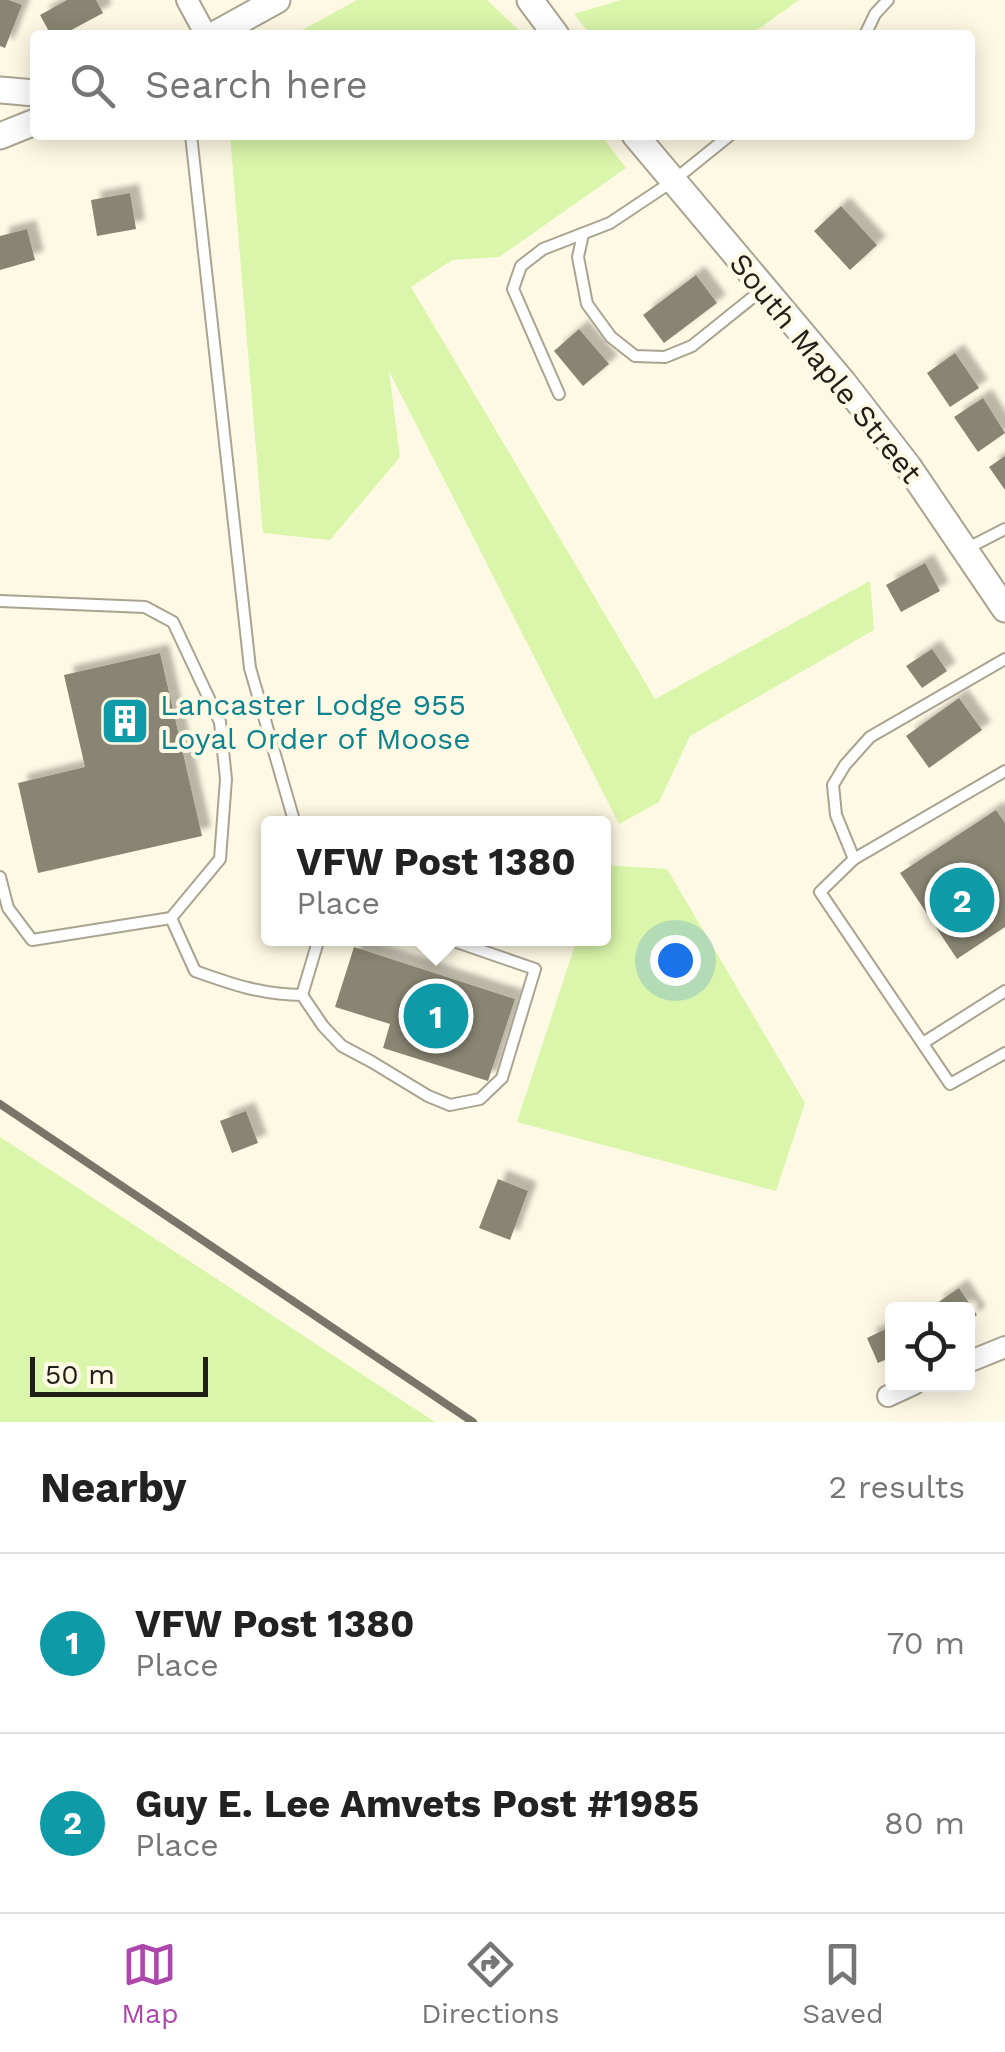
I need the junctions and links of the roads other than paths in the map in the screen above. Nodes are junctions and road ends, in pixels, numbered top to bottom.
1 (187, 0) edge
2 (277, 0) edge
3 (530, 0) edge
4 (888, 0) edge
5 (207, 30) edge
6 (220, 30) edge
7 (552, 30) edge
8 (867, 30) edge
9 (0, 90) edge
10 (30, 93) edge
11 (30, 124) edge
12 (0, 136) edge
13 (192, 140) edge
14 (639, 140) edge
15 (724, 140) edge
16 (673, 182) junction
17 (583, 234) junction
18 (764, 288) junction
19 (559, 394) dead end
20 (1005, 529) edge
21 (965, 550) junction
22 (0, 600) edge
23 (1005, 609) edge
24 (1005, 659) edge
25 (1005, 772) edge
26 (293, 816) edge
27 (854, 859) junction
28 (0, 877) edge
29 (171, 918) junction
30 (317, 946) edge
31 (468, 946) edge
32 (1005, 991) edge
33 (302, 995) junction
34 (923, 1043) junction
35 (1005, 1053) edge
36 (1005, 1347) edge
37 (975, 1359) edge
38 (897, 1392) edge
39 (888, 1396) dead end

1 - 5 street
2 - 6 street
3 - 7 street
4 - 8 lane
9 - 10 street
11 - 12 street
13 - 26 lane
14 - 16 street, South Maple Street
15 - 16 lane
16 - 17 lane
16 - 18 street, South Maple Street
17 - 18 lane
17 - 19 lane
18 - 21 street, South Maple Street
20 - 21 lane
21 - 23 street, South Maple Street
22 - 29 lane
24 - 27 lane
25 - 27 lane
27 - 34 lane
28 - 29 lane
29 - 33 lane
30 - 33 lane
31 - 33 lane
32 - 34 lane
34 - 35 lane
36 - 37 street
38 - 39 street

